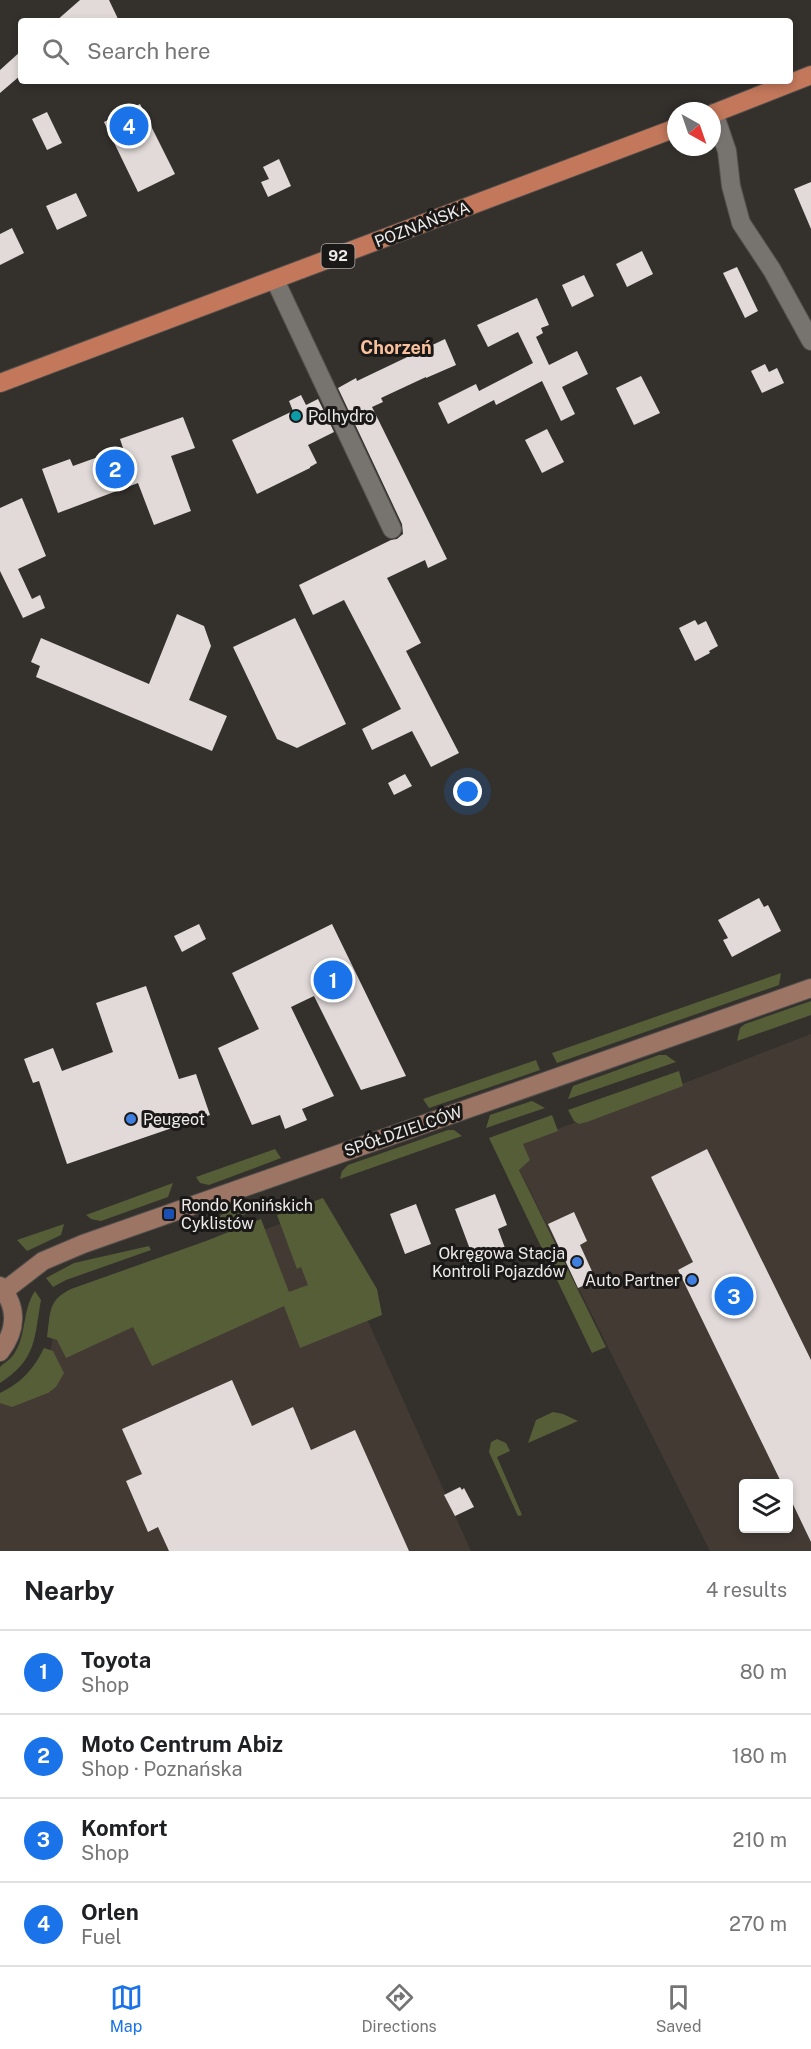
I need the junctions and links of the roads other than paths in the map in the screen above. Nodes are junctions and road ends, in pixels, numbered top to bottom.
1 (811, 75) edge
2 (793, 82) edge
3 (788, 84) edge
4 (721, 111) edge
5 (667, 131) edge
6 (721, 134) edge
7 (274, 280) junction
8 (811, 341) edge
9 (0, 383) edge
10 (392, 529) dead end
11 (811, 988) edge
12 (2, 1289) edge
13 (0, 1352) edge

1 - 2 main road
3 - 4 main road
5 - 7 main road, POZNAŃSKA / 92
6 - 8 street
7 - 9 main road, POZNAŃSKA / 92
7 - 10 street
11 - 12 street, SPÓŁDZIELCÓW
12 - 13 street

